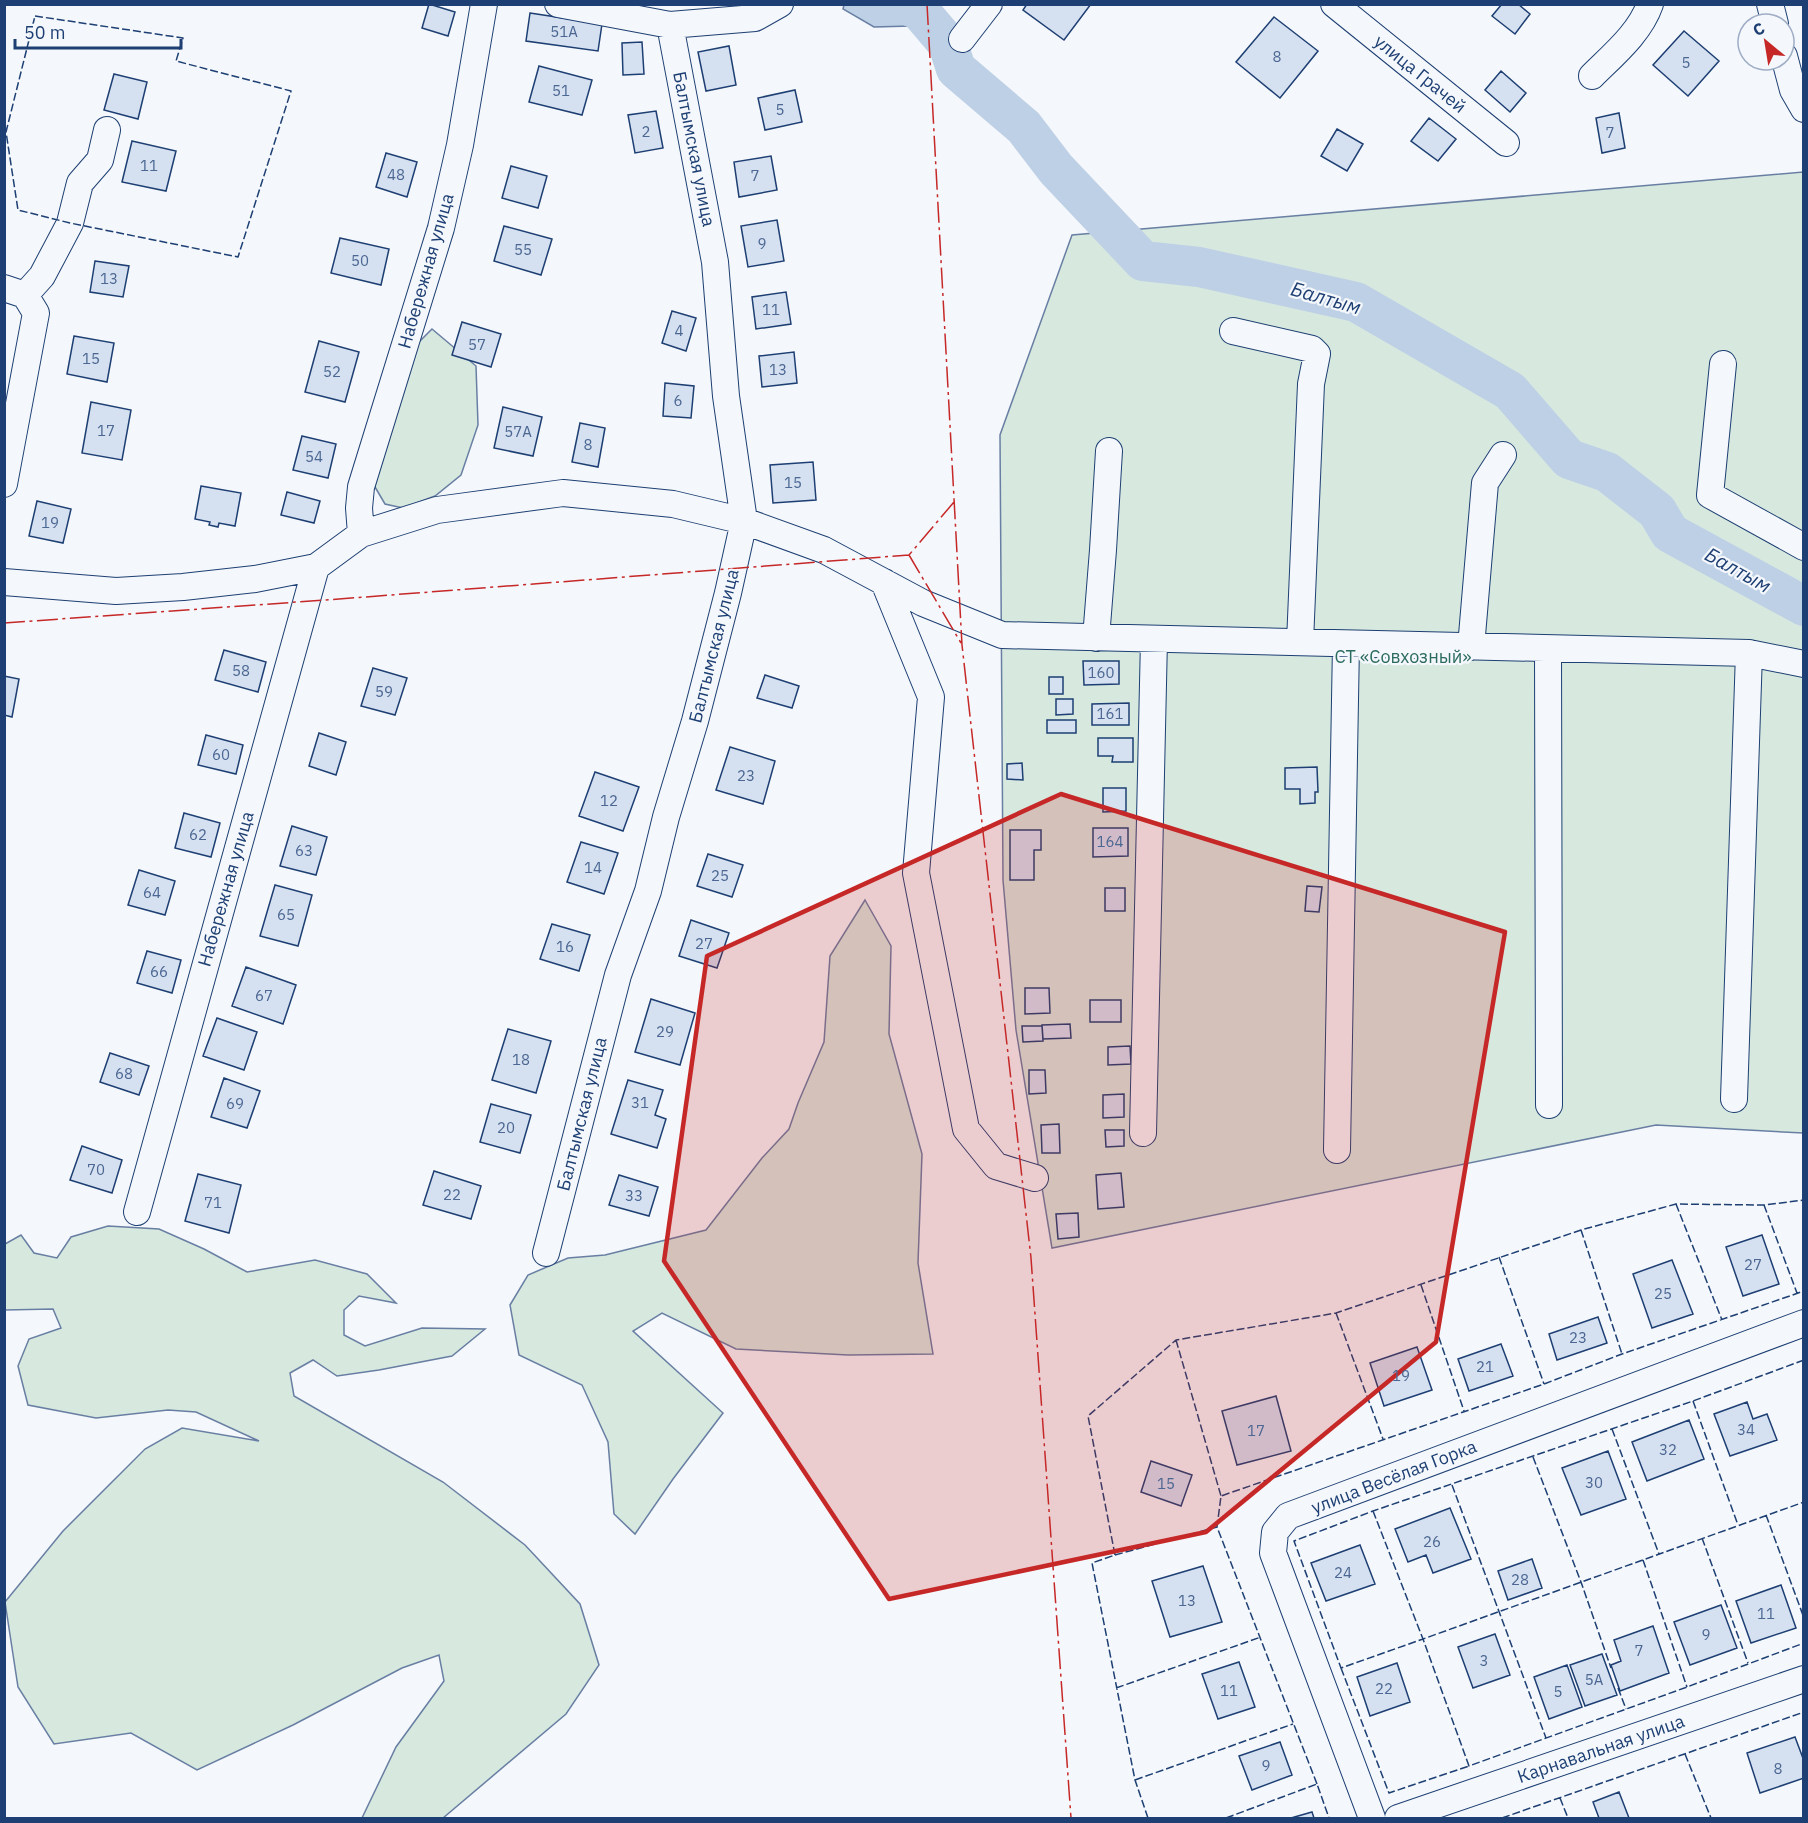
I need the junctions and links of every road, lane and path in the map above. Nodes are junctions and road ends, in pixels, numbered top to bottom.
1 (484, 4) edge
2 (558, 4) edge
3 (780, 4) edge
4 (988, 4) edge
5 (1334, 4) edge
6 (1650, 4) edge
7 (670, 25) junction
8 (962, 39) dead end
9 (1788, 72) edge
10 (1592, 75) dead end
11 (1803, 109) edge
12 (107, 130) dead end
13 (1506, 143) dead end
14 (15, 292) edge
15 (1233, 331) dead end
16 (1723, 364) dead end
17 (1108, 451) dead end
18 (1503, 455) dead end
19 (4, 484) edge
20 (744, 521) junction
21 (361, 534) junction
22 (1803, 547) edge
23 (316, 567) junction
24 (4, 582) edge
25 (884, 582) junction
26 (1096, 638) junction
27 (1154, 639) junction
28 (1300, 642) junction
29 (1346, 644) junction
30 (1471, 647) junction
31 (1548, 649) junction
32 (1749, 653) junction
33 (1803, 664) edge
34 (1734, 1099) dead end
35 (1549, 1105) dead end
36 (1143, 1133) dead end
37 (1337, 1150) dead end
38 (1035, 1178) dead end
39 (137, 1212) dead end
40 (546, 1253) dead end
41 (1803, 1323) edge
42 (1803, 1679) edge
43 (1372, 1818) edge
44 (1398, 1818) edge

1 - 21 street, Набережная улица
2 - 7 street
3 - 7 street
4 - 8 street
5 - 13 street, улица Грачей
6 - 10 street
7 - 20 street, Балтымская улица
9 - 11 street
12 - 14 street
14 - 19 street
15 - 28 street
16 - 22 street
17 - 26 street
18 - 30 street
20 - 21 street
20 - 25 street
20 - 40 street, Балтымская улица
21 - 23 street
23 - 24 street
23 - 39 street, Набережная улица
25 - 26 street
25 - 38 street
26 - 27 street
27 - 28 street
27 - 36 street
28 - 29 street
29 - 30 street
29 - 37 street
30 - 31 street
31 - 32 street
31 - 35 street
32 - 33 street
32 - 34 street
41 - 43 street, улица Весёлая Горка
42 - 44 street, Карнавальная улица

